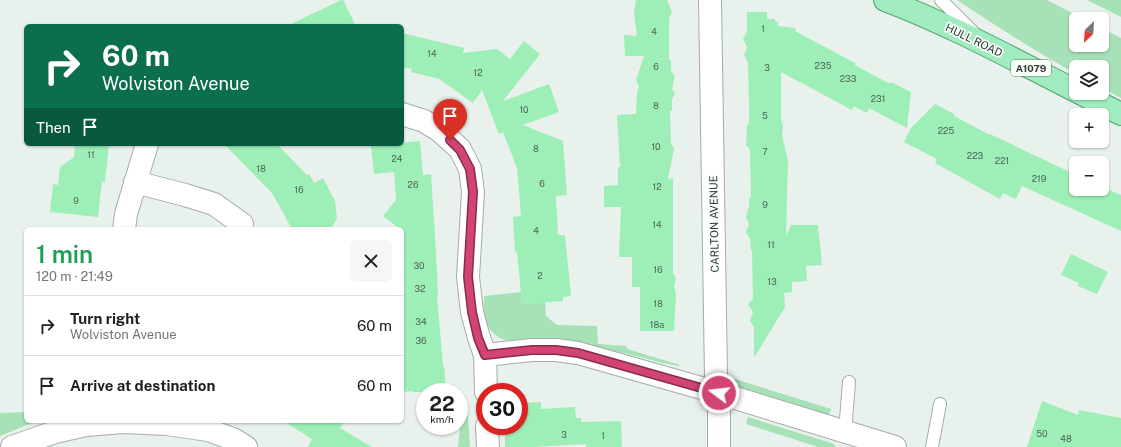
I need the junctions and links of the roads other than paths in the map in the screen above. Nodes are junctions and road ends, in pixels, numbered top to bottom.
1 (710, 0) edge
2 (885, 0) edge
3 (941, 0) edge
4 (907, 6) edge
5 (986, 44) junction
6 (1069, 87) edge
7 (1094, 100) edge
8 (1121, 114) edge
9 (404, 115) edge
10 (146, 146) edge
11 (136, 182) junction
12 (242, 224) dead end
13 (124, 227) edge
14 (485, 355) junction
15 (849, 382) dead end
16 (486, 383) edge
17 (719, 393) junction
18 (940, 404) dead end
19 (104, 423) edge
20 (152, 423) edge
21 (845, 432) junction
22 (487, 435) edge
23 (12, 447) edge
24 (246, 447) edge
25 (488, 447) edge
26 (719, 447) edge
27 (896, 447) edge
28 (932, 447) edge

1 - 17 street, CARLTON AVENUE
2 - 4 main road, HULL ROAD / A1079
3 - 5 lane
4 - 5 main road, HULL ROAD / A1079
5 - 6 main road, HULL ROAD / A1079
7 - 8 main road
9 - 14 street
10 - 11 street
11 - 12 street
11 - 13 street
14 - 16 street
14 - 17 street
15 - 21 lane
17 - 21 street
17 - 26 street, CARLTON AVENUE
18 - 28 lane
19 - 23 street
20 - 24 street
21 - 27 street
22 - 25 street

